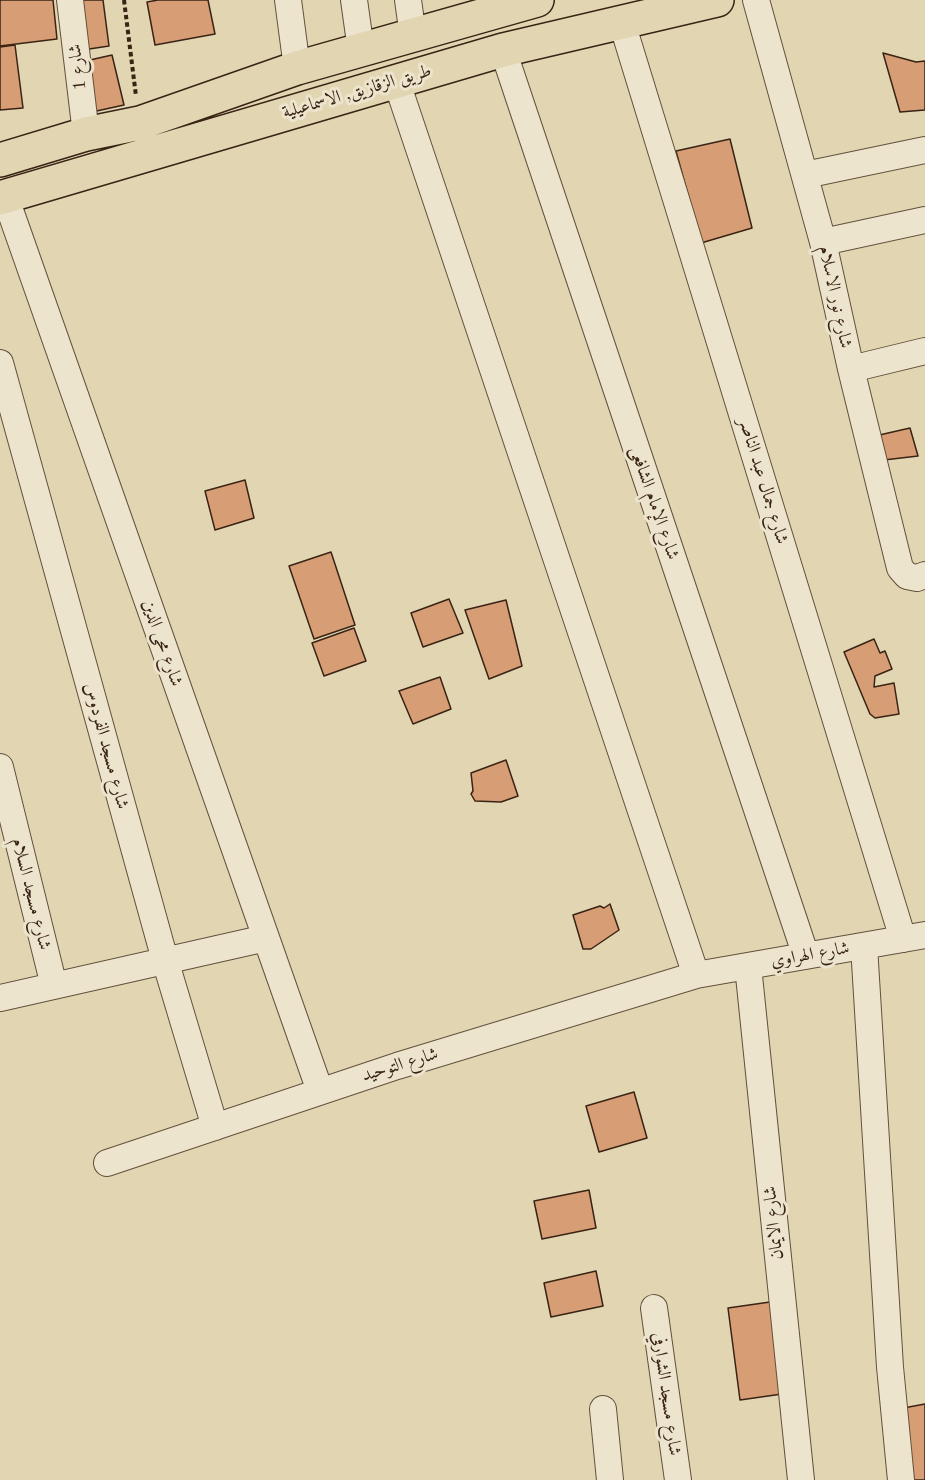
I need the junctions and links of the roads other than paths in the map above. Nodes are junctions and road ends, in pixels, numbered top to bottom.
1 (70, 0) edge
2 (288, 0) edge
3 (354, 0) edge
4 (408, 0) edge
5 (537, 0) edge
6 (717, 0) edge
7 (756, 0) edge
8 (465, 10) edge
9 (640, 13) edge
10 (413, 36) junction
11 (361, 50) junction
12 (503, 50) junction
13 (297, 68) junction
14 (396, 80) junction
15 (86, 134) junction
16 (925, 150) edge
17 (0, 160) edge
18 (805, 175) junction
19 (3, 197) edge
20 (925, 220) edge
21 (823, 242) junction
22 (925, 351) edge
23 (0, 363) edge
24 (851, 369) junction
25 (925, 574) edge
26 (0, 767) edge
27 (914, 937) edge
28 (266, 938) junction
29 (864, 946) junction
30 (806, 956) junction
31 (165, 960) junction
32 (748, 966) junction
33 (696, 975) junction
34 (54, 986) junction
35 (0, 998) edge
36 (320, 1091) junction
37 (215, 1127) junction
38 (108, 1163) dead end
39 (654, 1308) dead end
40 (603, 1409) dead end
41 (610, 1480) edge
42 (678, 1480) edge
43 (801, 1480) edge
44 (901, 1480) edge

1 - 15 street, شارع 1
2 - 13 street
3 - 11 street
4 - 10 street
5 - 8 highway
6 - 9 highway, طريق الزقازيق, الاسماعيلية
7 - 18 street, شارع نور الاسلام
8 - 10 highway
9 - 12 highway, طريق الزقازيق, الاسماعيلية
9 - 27 street, شارع جمال عبد الناصر
10 - 11 highway
11 - 13 highway
12 - 14 highway, طريق الزقازيق, الاسماعيلية
12 - 30 street, شارع الإمام الشافعى
13 - 15 highway
14 - 19 highway, طريق الزقازيق, الاسماعيلية
14 - 33 street
15 - 17 highway
16 - 18 street
18 - 21 street, شارع نور الاسلام
19 - 28 street, شارع محى الدين
20 - 21 street
21 - 24 street, شارع نور الاسلام
22 - 24 street
23 - 31 street, شارع مسجد الفردوس
24 - 25 street, شارع نور الاسلام
26 - 34 street, شارع مسجد السلام
27 - 29 street, شارع الهراوي
28 - 31 street
28 - 36 street, شارع محى الدين
29 - 30 street, شارع الهراوي
29 - 44 street
30 - 32 street, شارع الهراوي
31 - 34 street
31 - 37 street, شارع مسجد الفردوس
32 - 33 street, شارع الهراوي
32 - 43 street, شارع الايمان
33 - 36 street, شارع التوحيد
34 - 35 street
36 - 37 street, شارع التوحيد
37 - 38 street, شارع التوحيد
39 - 42 street, شارع مسجد الشوارفي
40 - 41 street

